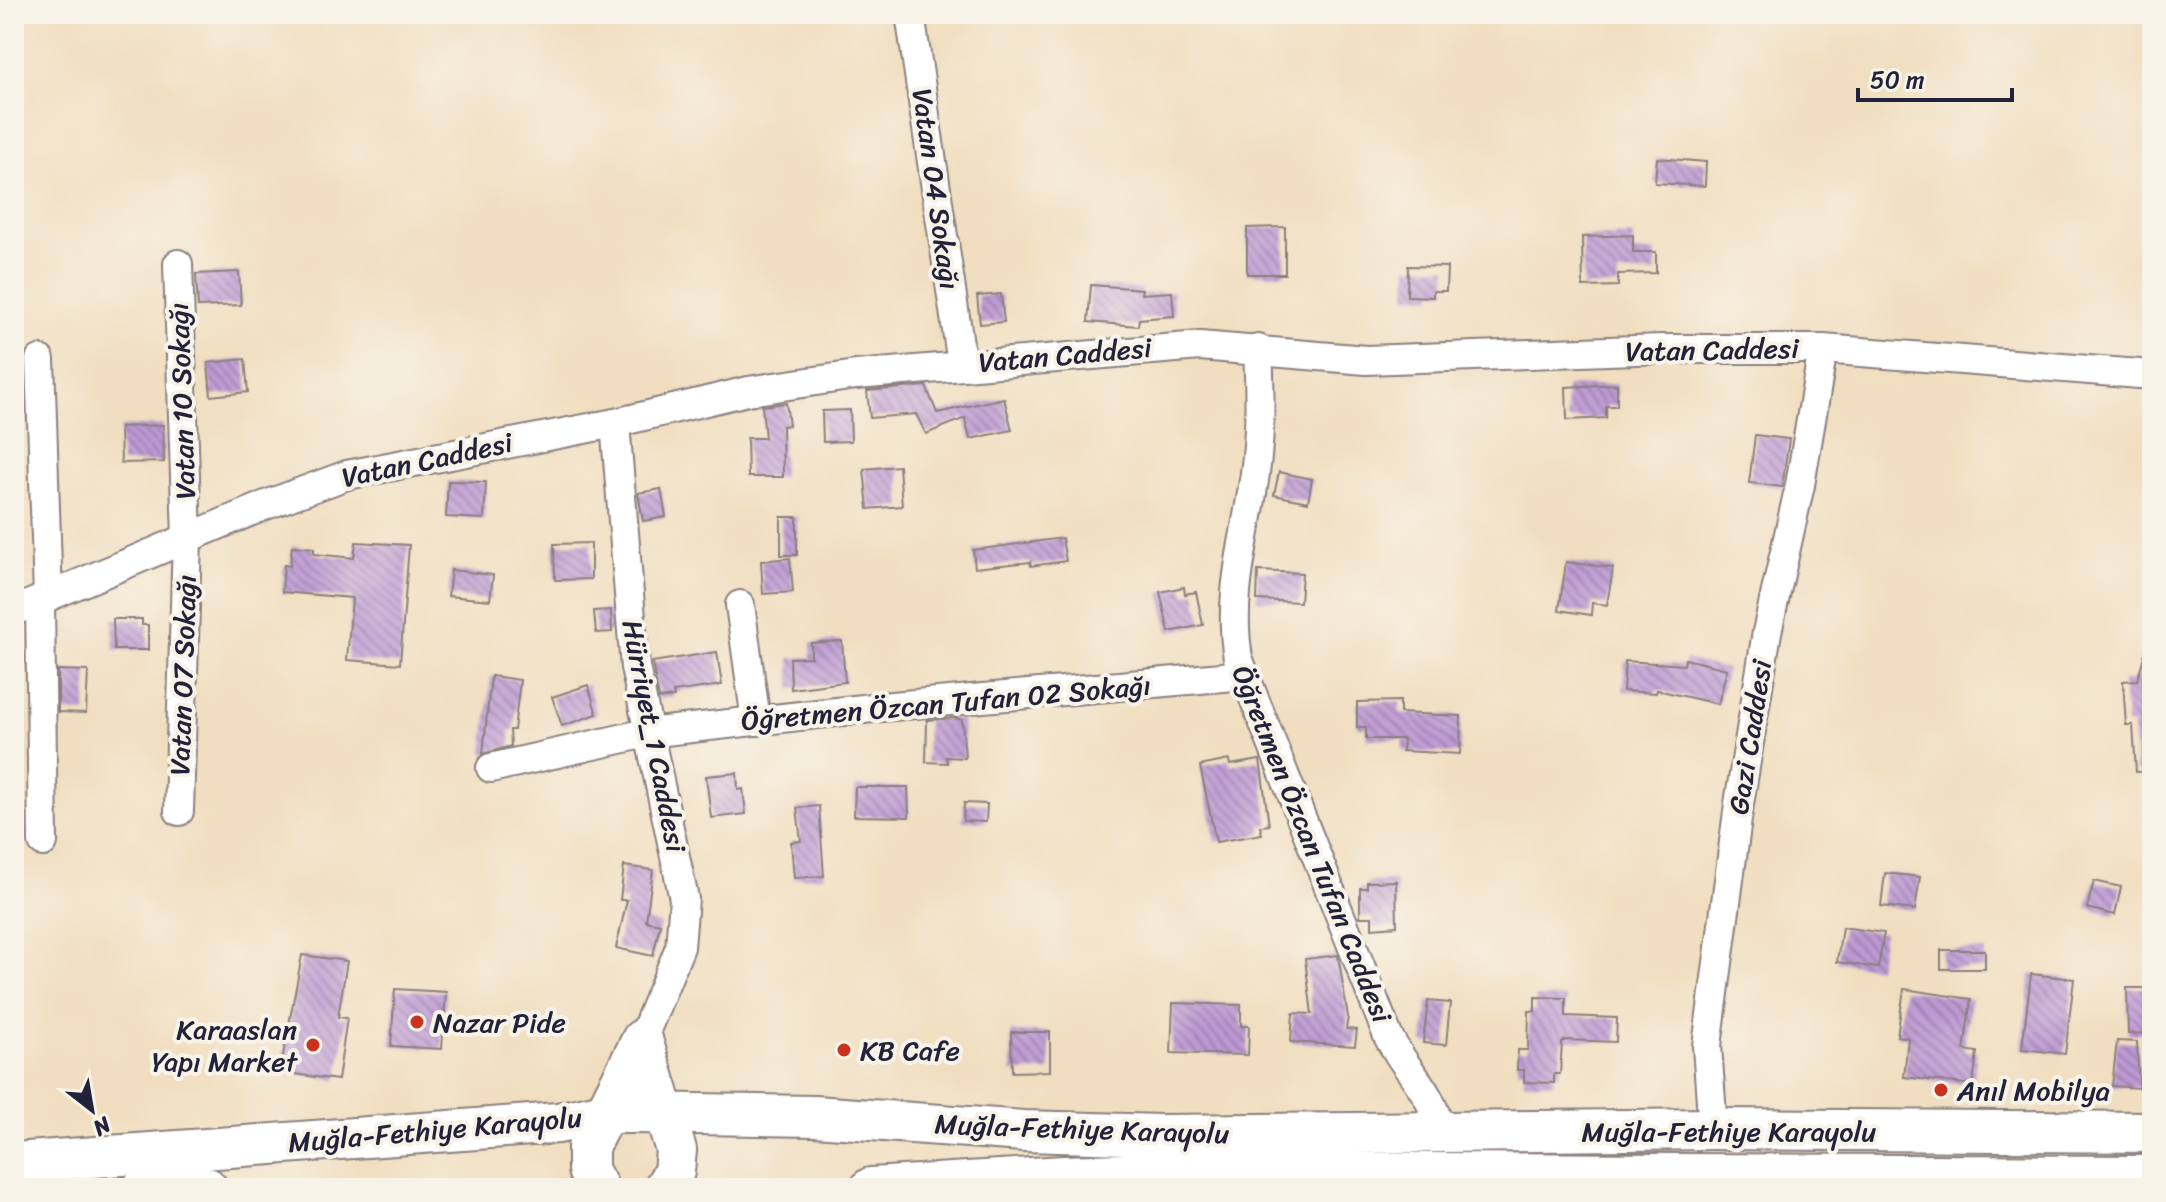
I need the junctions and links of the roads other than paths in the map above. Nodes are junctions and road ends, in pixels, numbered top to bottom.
1 (910, 14) edge
2 (178, 264) dead end
3 (1258, 349) junction
4 (1823, 349) junction
5 (40, 360) dead end
6 (962, 364) junction
7 (2152, 375) edge
8 (615, 423) junction
9 (187, 538) junction
10 (44, 598) junction
11 (740, 605) dead end
12 (14, 611) edge
13 (1245, 675) junction
14 (756, 721) junction
15 (647, 733) junction
16 (491, 768) dead end
17 (179, 811) dead end
18 (43, 842) dead end
19 (642, 1040) junction
20 (633, 1122) junction
21 (1713, 1129) junction
22 (2152, 1132) edge
23 (1441, 1134) junction
24 (14, 1163) edge
25 (2152, 1176) edge
26 (1185, 1180) edge
27 (1518, 1181) edge
28 (1752, 1183) edge
29 (594, 1184) edge
30 (668, 1185) edge
31 (143, 1188) edge
32 (207, 1188) edge
33 (871, 1188) edge

1 - 6 street, Vatan 04 Sokağı
2 - 9 street, Vatan 10 Sokağı
3 - 4 street, Vatan Caddesi
3 - 6 street, Vatan Caddesi
3 - 13 street, Öğretmen Özcan Tufan Caddesi
4 - 7 street, Vatan Caddesi
4 - 21 street, Gazi Caddesi
5 - 10 street
6 - 8 street, Vatan Caddesi
8 - 9 street, Vatan Caddesi
8 - 15 street, Hürriyet_1 Caddesi
9 - 10 street, Vatan Caddesi
9 - 17 street, Vatan 07 Sokağı
10 - 12 street, Vatan Caddesi
10 - 18 street
11 - 14 street
13 - 14 street, Öğretmen Özcan Tufan 02 Sokağı
13 - 23 street, Öğretmen Özcan Tufan Caddesi
14 - 15 street, Öğretmen Özcan Tufan 02 Sokağı
15 - 16 street, Öğretmen Özcan Tufan 02 Sokağı
15 - 19 street, Hürriyet_1 Caddesi
19 - 20 highway
19 - 20 highway
20 - 23 highway, Muğla-Fethiye Karayolu
20 - 24 highway, Muğla-Fethiye Karayolu
20 - 29 highway
20 - 30 highway
21 - 22 highway, Muğla-Fethiye Karayolu
21 - 23 highway, Muğla-Fethiye Karayolu
25 - 28 highway, Muğla-Fethiye Karayolu
26 - 27 highway, Muğla-Fethiye Karayolu
26 - 33 highway, Muğla-Fethiye Karayolu
27 - 28 highway, Muğla-Fethiye Karayolu
31 - 32 highway

